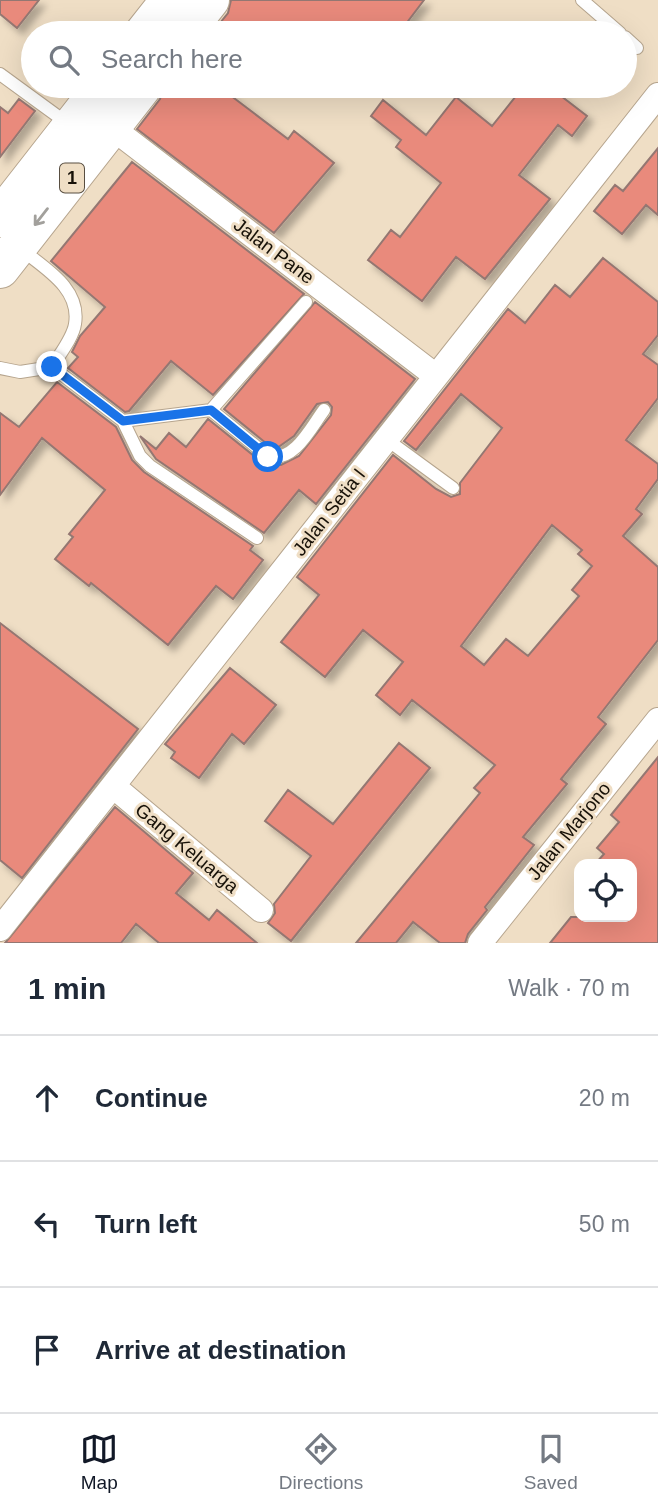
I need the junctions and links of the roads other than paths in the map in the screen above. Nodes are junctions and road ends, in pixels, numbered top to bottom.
1 (170, 0) edge
2 (210, 0) edge
3 (582, 0) edge
4 (153, 21) edge
5 (193, 21) edge
6 (606, 21) edge
7 (0, 74) edge
8 (21, 89) edge
9 (658, 95) edge
10 (33, 98) edge
11 (94, 98) edge
12 (134, 98) edge
13 (72, 126) junction
14 (111, 127) junction
15 (6, 245) edge
16 (306, 302) dead end
17 (52, 367) junction
18 (0, 368) edge
19 (436, 376) junction
20 (211, 410) junction
21 (324, 410) dead end
22 (123, 421) junction
23 (386, 439) junction
24 (453, 488) dead end
25 (257, 538) dead end
26 (658, 720) edge
27 (113, 786) junction
28 (261, 910) dead end
29 (0, 929) edge
30 (480, 943) edge

1 - 4 highway
2 - 5 highway
3 - 6 lane
7 - 8 lane
9 - 19 street, Jalan Setia I
10 - 13 lane
11 - 13 highway, 1
12 - 14 highway, 1
13 - 15 highway, 1
14 -> 15 highway, 1
14 - 19 street, Jalan Pane
15 - 17 lane
16 - 20 lane
17 - 18 lane
17 - 22 lane
19 - 23 street, Jalan Setia I
20 - 21 lane
20 - 22 lane
22 - 25 lane
23 - 24 lane
23 - 27 street, Jalan Setia I
26 - 30 street, Jalan Marjono
27 - 28 street, Gang Keluarga
27 - 29 street, Jalan Setia I

